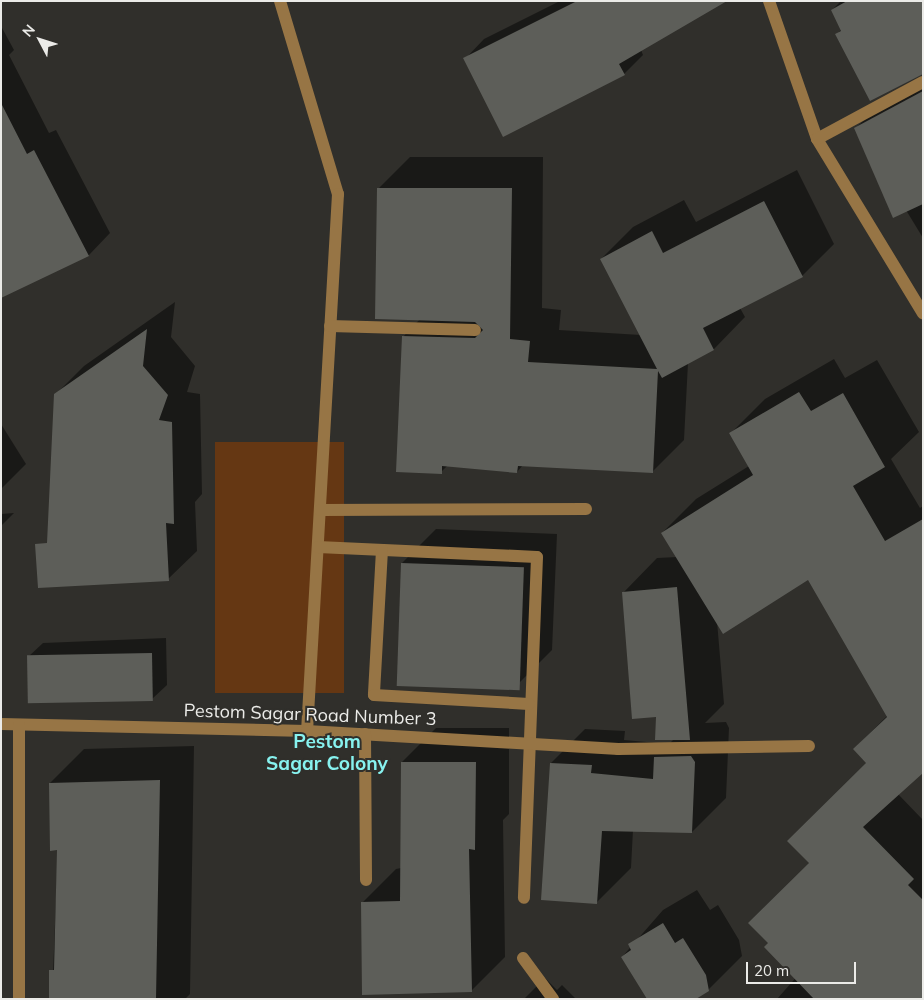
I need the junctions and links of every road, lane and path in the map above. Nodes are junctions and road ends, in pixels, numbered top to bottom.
1 (280, 1) edge
2 (770, 1) edge
3 (923, 82) edge
4 (817, 139) junction
5 (923, 313) edge
6 (330, 326) junction
7 (475, 330) dead end
8 (586, 509) dead end
9 (320, 510) junction
10 (318, 547) junction
11 (382, 550) junction
12 (530, 704) junction
13 (1, 724) edge
14 (19, 724) junction
15 (307, 731) junction
16 (365, 734) junction
17 (528, 741) junction
18 (809, 746) dead end
19 (366, 880) dead end
20 (524, 898) dead end
21 (523, 958) dead end
22 (19, 999) edge
23 (553, 999) edge

1 - 6 street
2 - 4 street
3 - 4 street
4 - 5 street
6 - 7 street
6 - 9 street
8 - 9 street
9 - 10 street
10 - 11 street
10 - 15 street
11 - 12 street
11 - 12 street
12 - 17 street
13 - 14 street, Pestom Sagar Road Number 3
14 - 15 street, Pestom Sagar Road Number 3
14 - 22 street
15 - 16 street, Pestom Sagar Road Number 3
16 - 17 street, Pestom Sagar Road Number 3
16 - 19 street
17 - 18 street, Pestom Sagar Road Number 3
17 - 20 street
21 - 23 street

